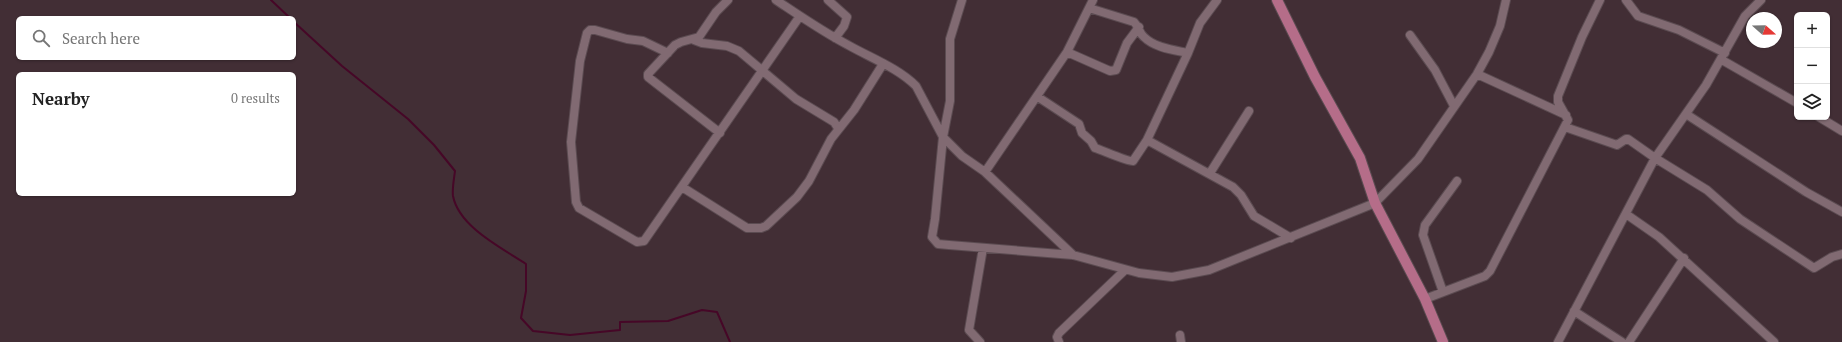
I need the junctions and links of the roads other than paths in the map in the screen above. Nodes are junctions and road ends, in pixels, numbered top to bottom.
1 (728, 0) edge
2 (776, 0) edge
3 (828, 0) edge
4 (962, 0) edge
5 (1217, 0) edge
6 (1277, 0) edge
7 (1506, 0) edge
8 (1600, 0) edge
9 (1626, 0) edge
10 (1761, 0) edge
11 (1091, 4) edge
12 (800, 16) junction
13 (1139, 27) junction
14 (1410, 35) dead end
15 (835, 38) junction
16 (694, 40) junction
17 (1067, 52) junction
18 (668, 53) junction
19 (1188, 53) junction
20 (1723, 56) junction
21 (883, 64) junction
22 (761, 70) junction
23 (1477, 74) junction
24 (1038, 97) junction
25 (1794, 101) edge
26 (1454, 106) junction
27 (1249, 111) dead end
28 (1686, 114) junction
29 (1566, 116) junction
30 (1824, 120) edge
31 (1565, 127) junction
32 (838, 128) junction
33 (1842, 131) edge
34 (720, 133) junction
35 (943, 137) junction
36 (1146, 140) junction
37 (1655, 158) junction
38 (985, 172) junction
39 (1210, 173) junction
40 (1457, 181) dead end
41 (682, 188) junction
42 (1376, 203) junction
43 (1842, 212) edge
44 (1626, 214) junction
45 (1291, 238) junction
46 (984, 248) junction
47 (1842, 254) edge
48 (1073, 256) junction
49 (1684, 258) junction
50 (1125, 270) junction
51 (1443, 292) junction
52 (1425, 299) junction
53 (1574, 311) junction
54 (980, 342) edge
55 (1059, 342) edge
56 (1443, 342) edge
57 (1558, 342) edge
58 (1622, 342) edge
59 (1628, 342) edge
60 (1774, 342) edge

1 - 16 street
2 - 12 street
3 - 15 street
4 - 35 street
5 - 19 street
6 - 42 main road
7 - 23 street
8 - 29 street
9 - 20 street
10 - 20 street
11 - 13 street
11 - 17 street
12 - 15 street
12 - 22 street
13 - 17 street
13 - 19 street
14 - 26 street
15 - 21 street
16 - 18 street
16 - 22 street
17 - 24 street
18 - 34 street
18 - 41 street
19 - 36 street
20 - 25 street
20 - 28 street
21 - 32 street
21 - 35 street
22 - 32 street
22 - 34 street
23 - 26 street
23 - 29 street
24 - 36 street
24 - 38 street
26 - 42 street
27 - 39 street
28 - 37 street
28 - 43 street
29 - 31 street
30 - 33 street
31 - 37 street
31 - 51 street
32 - 41 street
34 - 41 street
35 - 38 street
35 - 46 street
36 - 39 street
37 - 44 street
37 - 47 street
38 - 48 street
39 - 45 street
40 - 51 street
42 - 45 street
42 - 52 main road
44 - 49 street
44 - 53 street
45 - 50 street
46 - 48 street
46 - 54 street
48 - 50 street
49 - 59 street
49 - 60 street
50 - 55 street
51 - 52 street
52 - 56 main road
53 - 57 street
53 - 58 street

